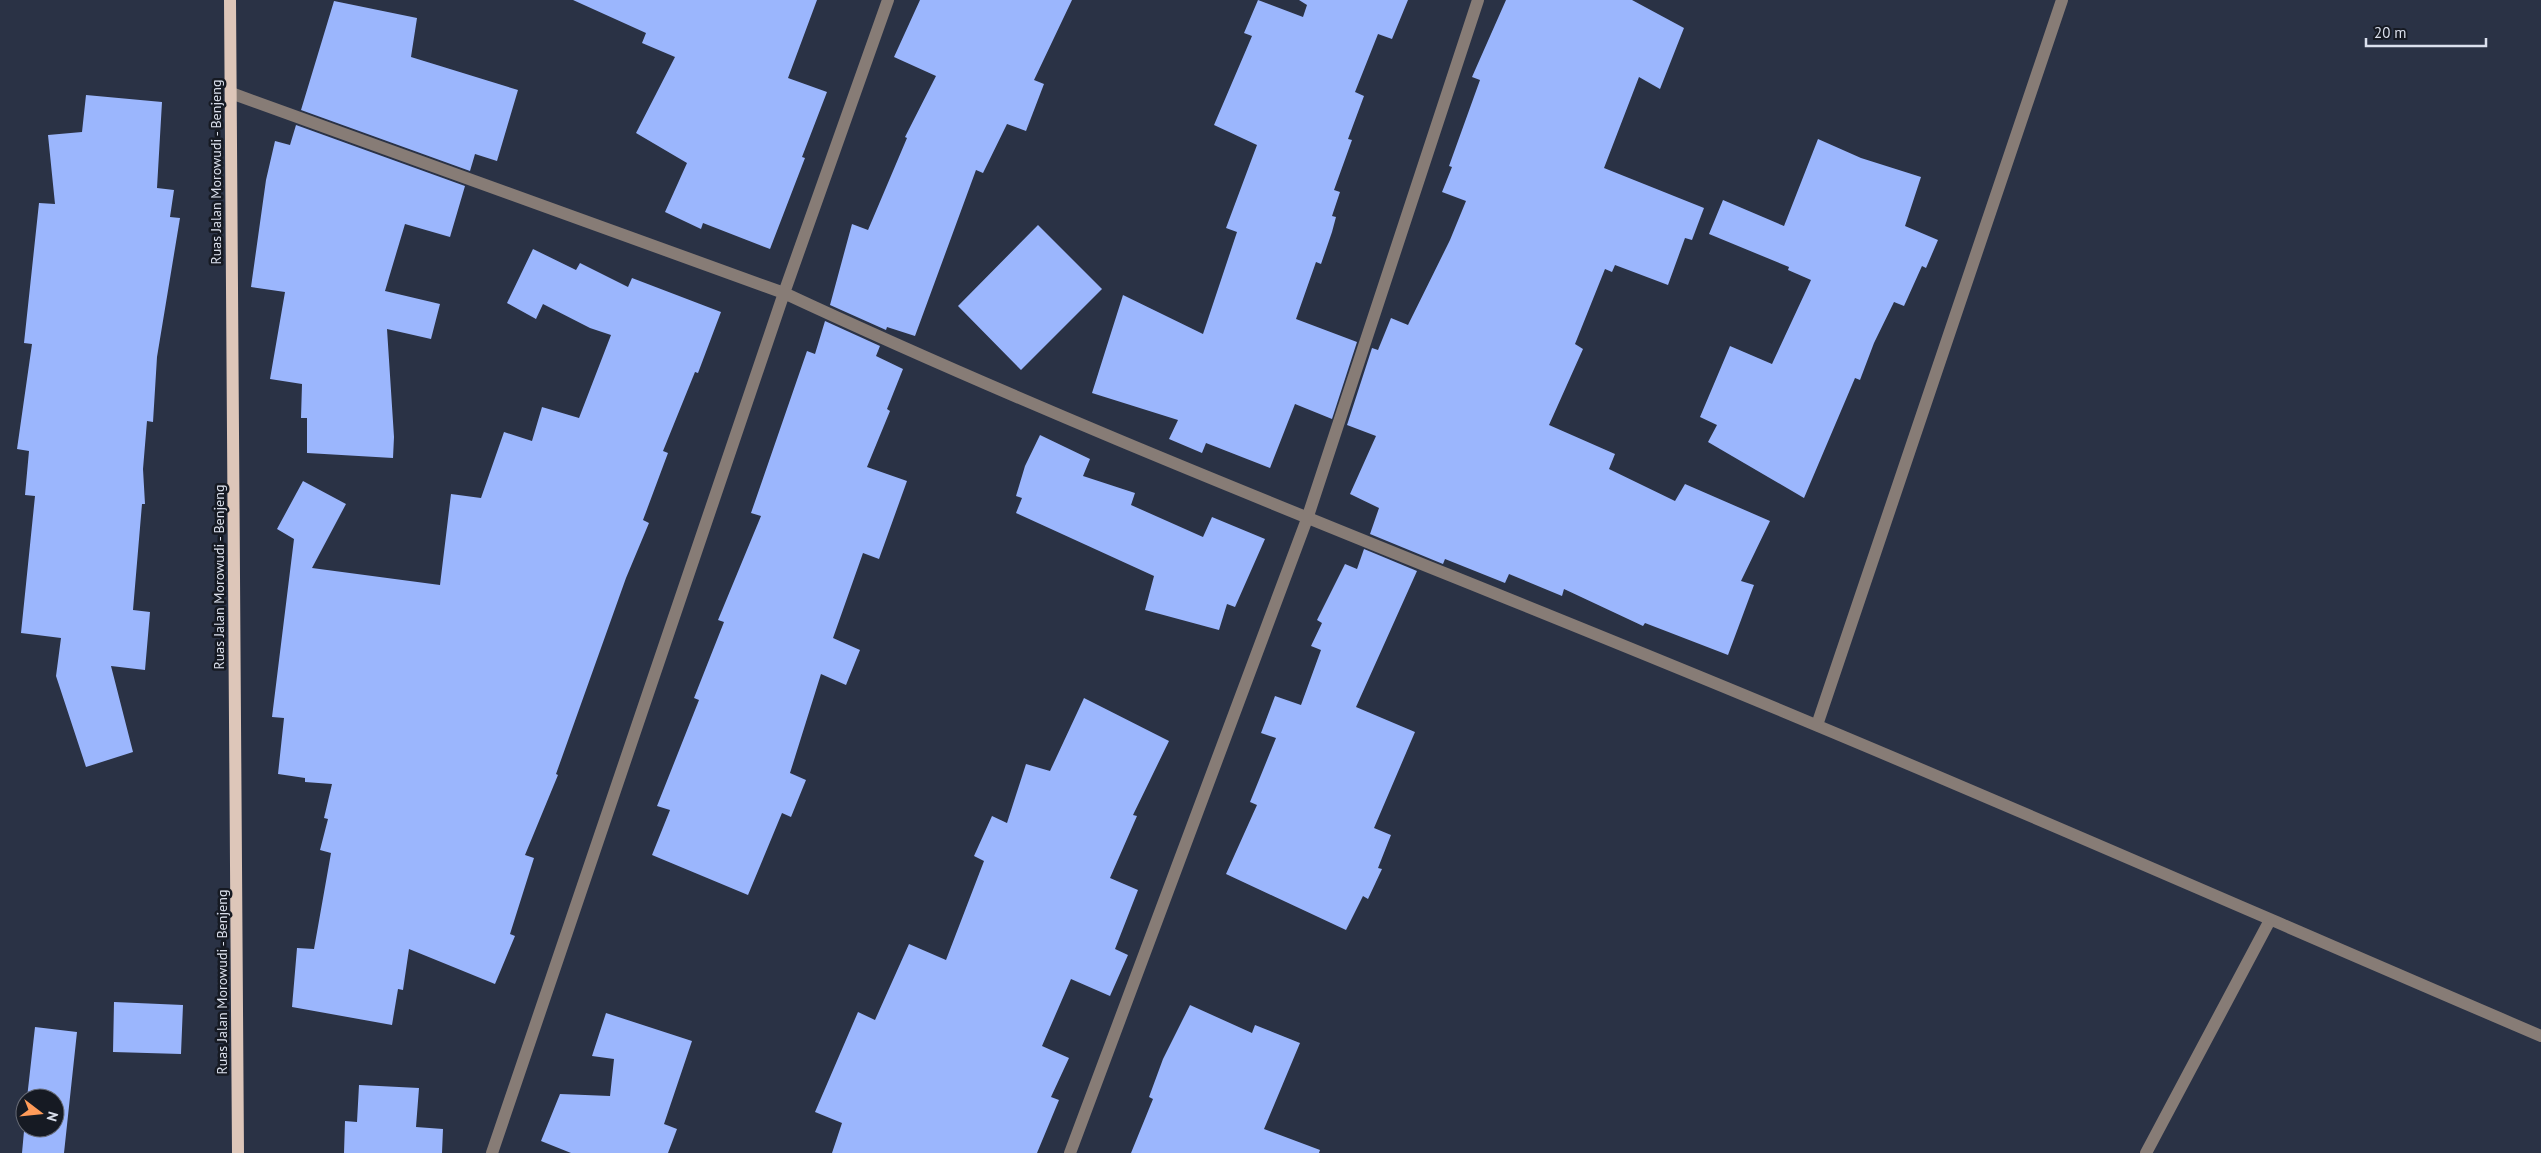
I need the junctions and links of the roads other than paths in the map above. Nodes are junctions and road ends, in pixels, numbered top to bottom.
1 (230, 0) edge
2 (888, 0) edge
3 (1478, 0) edge
4 (2062, 0) edge
5 (231, 92) junction
6 (784, 293) junction
7 (1307, 519) junction
8 (1817, 725) junction
9 (2270, 920) junction
10 (2541, 1036) edge
11 (238, 1153) edge
12 (492, 1153) edge
13 (1070, 1153) edge
14 (2146, 1153) edge

1 - 5 main road, Ruas Jalan Morowudi - Benjeng
2 - 6 street
3 - 7 street
4 - 8 street
5 - 6 street
5 - 11 main road, Ruas Jalan Morowudi - Benjeng
6 - 7 street
6 - 12 street
7 - 8 street
7 - 13 street
8 - 9 street
9 - 10 street
9 - 14 street

